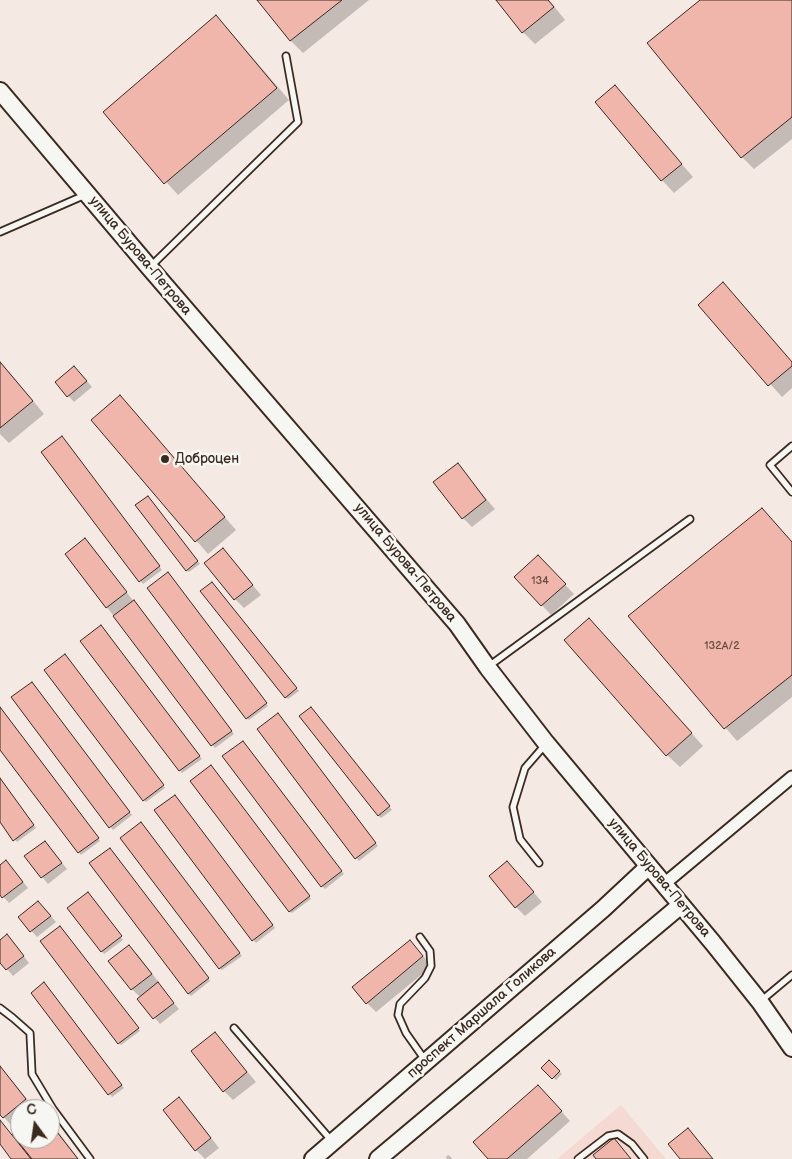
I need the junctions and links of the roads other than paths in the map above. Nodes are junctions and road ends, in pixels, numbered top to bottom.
1 (286, 56) dead end
2 (0, 91) edge
3 (88, 194) junction
4 (0, 232) edge
5 (149, 267) junction
6 (792, 446) edge
7 (792, 492) edge
8 (690, 519) dead end
9 (488, 668) junction
10 (546, 744) junction
11 (792, 777) edge
12 (539, 863) dead end
13 (649, 866) junction
14 (664, 884) junction
15 (681, 905) junction
16 (420, 937) dead end
17 (792, 975) edge
18 (760, 1002) junction
19 (0, 1008) edge
20 (234, 1028) dead end
21 (792, 1048) edge
22 (426, 1061) junction
23 (333, 1142) junction
24 (90, 1159) edge
25 (313, 1159) edge
26 (378, 1159) edge
27 (578, 1159) edge
28 (644, 1159) edge

1 - 5 lane
2 - 3 main road, улица Бурова-Петрова
3 - 4 lane
3 - 5 main road, улица Бурова-Петрова
5 - 9 main road, улица Бурова-Петрова
6 - 7 lane
8 - 9 lane
9 - 10 main road, улица Бурова-Петрова
10 - 12 lane
10 - 13 main road, улица Бурова-Петрова
11 - 14 street
13 - 14 main road, улица Бурова-Петрова
13 - 22 main road, проспект Маршала Голикова
14 - 15 main road, улица Бурова-Петрова
15 - 18 main road, улица Бурова-Петрова
15 - 26 main road
16 - 22 lane
17 - 18 lane
18 - 21 main road, улица Бурова-Петрова
19 - 24 lane
20 - 23 lane
22 - 23 main road, проспект Маршала Голикова
23 - 25 main road, проспект Маршала Голикова
27 - 28 lane

